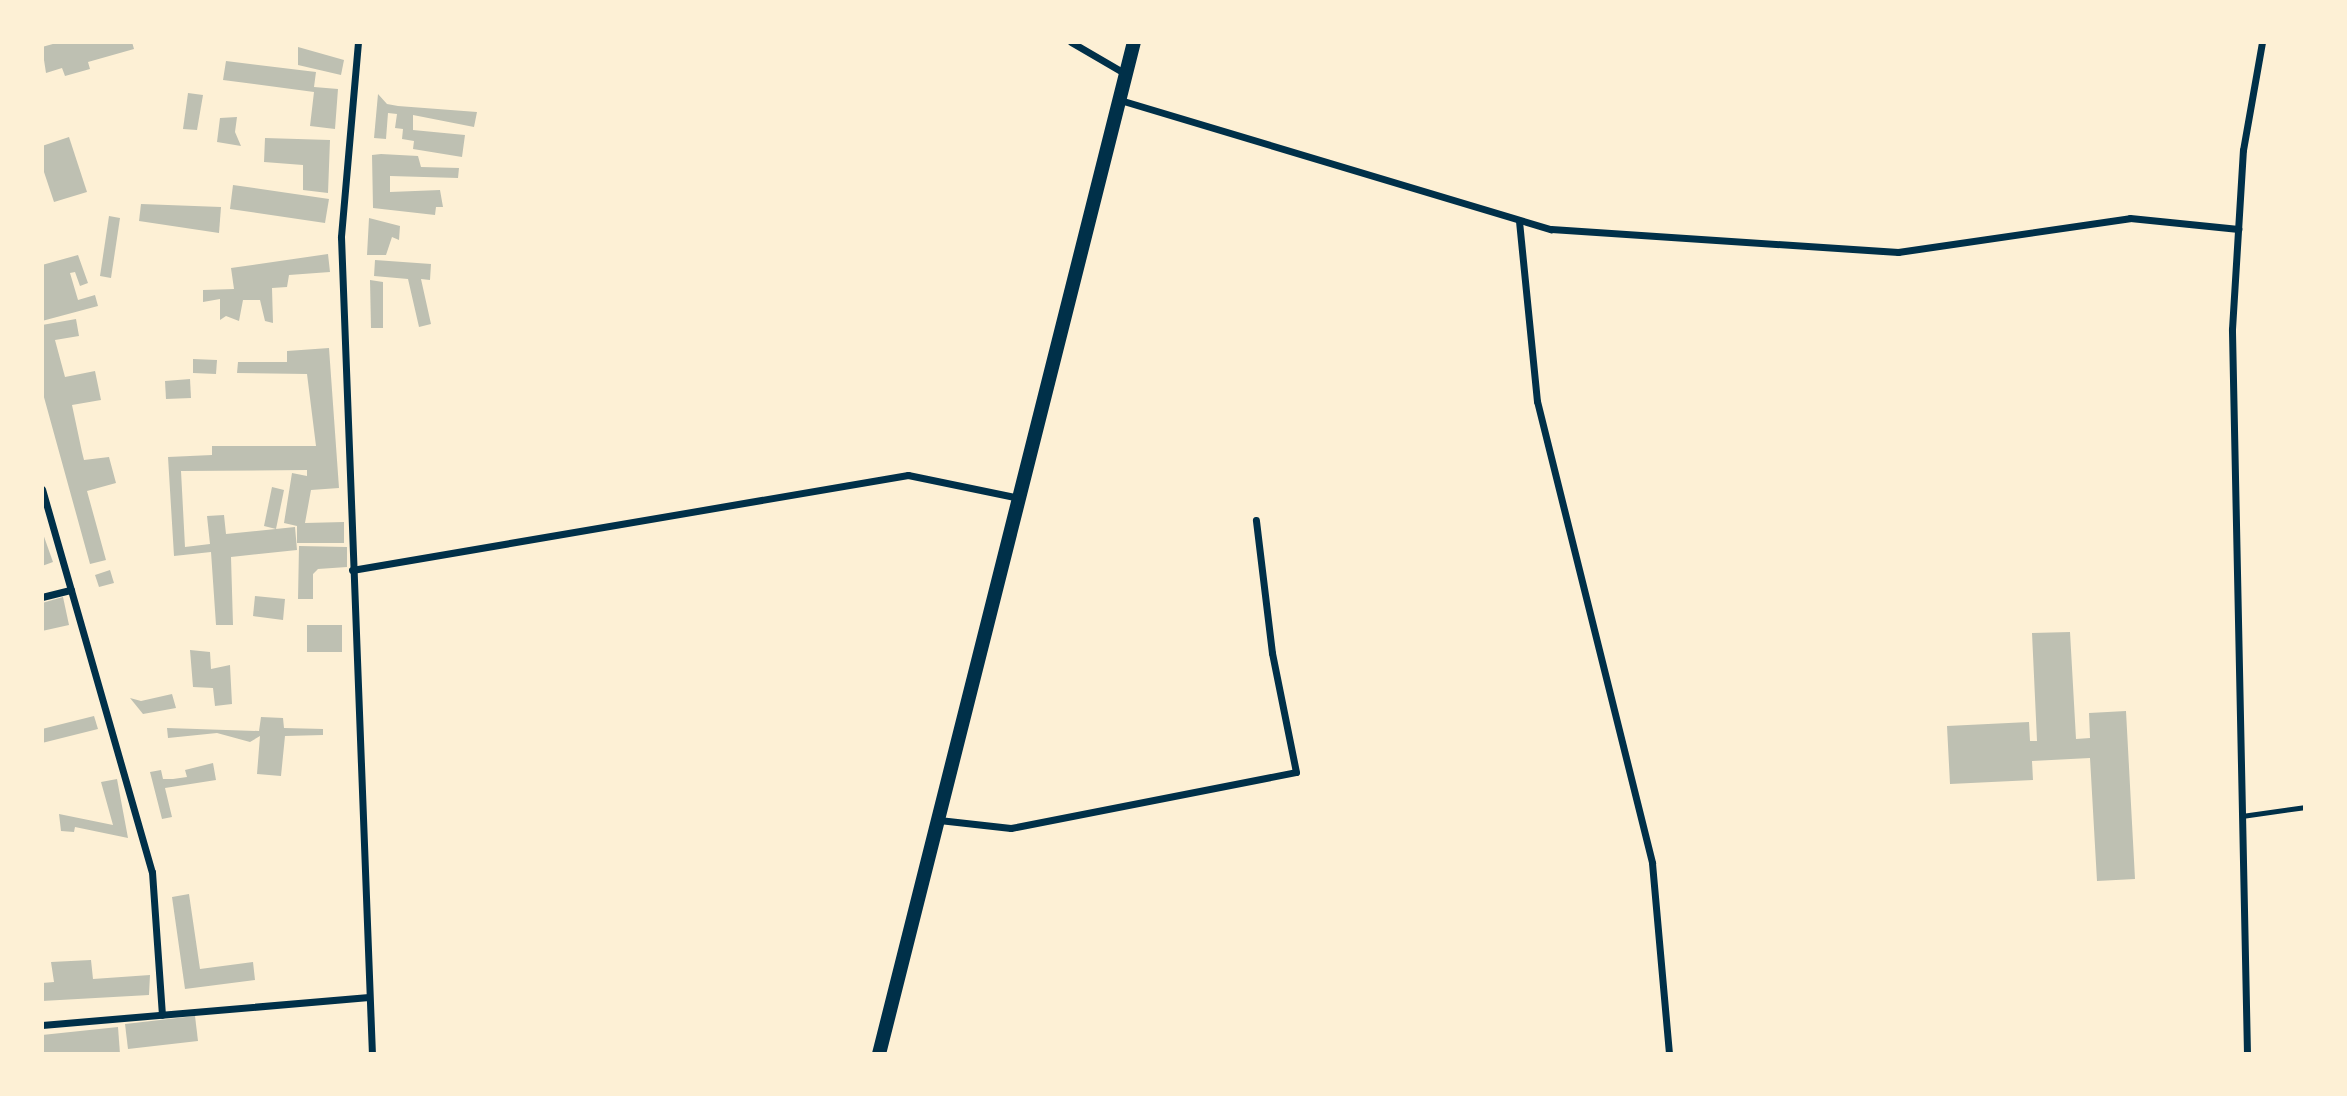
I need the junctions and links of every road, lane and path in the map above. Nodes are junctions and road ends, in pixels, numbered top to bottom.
1 (358, 42) edge
2 (1071, 42) edge
3 (1134, 42) edge
4 (2262, 42) edge
5 (1126, 74) junction
6 (1120, 100) junction
7 (1519, 222) junction
8 (2238, 229) junction
9 (42, 489) edge
10 (1019, 498) junction
11 (1256, 520) dead end
12 (352, 570) junction
13 (71, 590) junction
14 (42, 597) edge
15 (2305, 807) edge
16 (2242, 816) junction
17 (938, 820) junction
18 (369, 997) junction
19 (162, 1015) junction
20 (42, 1025) edge
21 (372, 1054) edge
22 (879, 1054) edge
23 (1669, 1054) edge
24 (2247, 1054) edge

1 - 12 street
2 - 5 street
3 - 5 main road
4 - 8 street
5 - 6 main road
6 - 7 street
6 - 10 main road
7 - 8 street
7 - 23 street
8 - 16 street
9 - 13 street
10 - 12 street
10 - 17 main road
11 - 17 street
12 - 18 street
13 - 14 street
13 - 19 street
15 - 16 lane
16 - 24 street
17 - 22 main road
18 - 19 street
18 - 21 street
19 - 20 street

